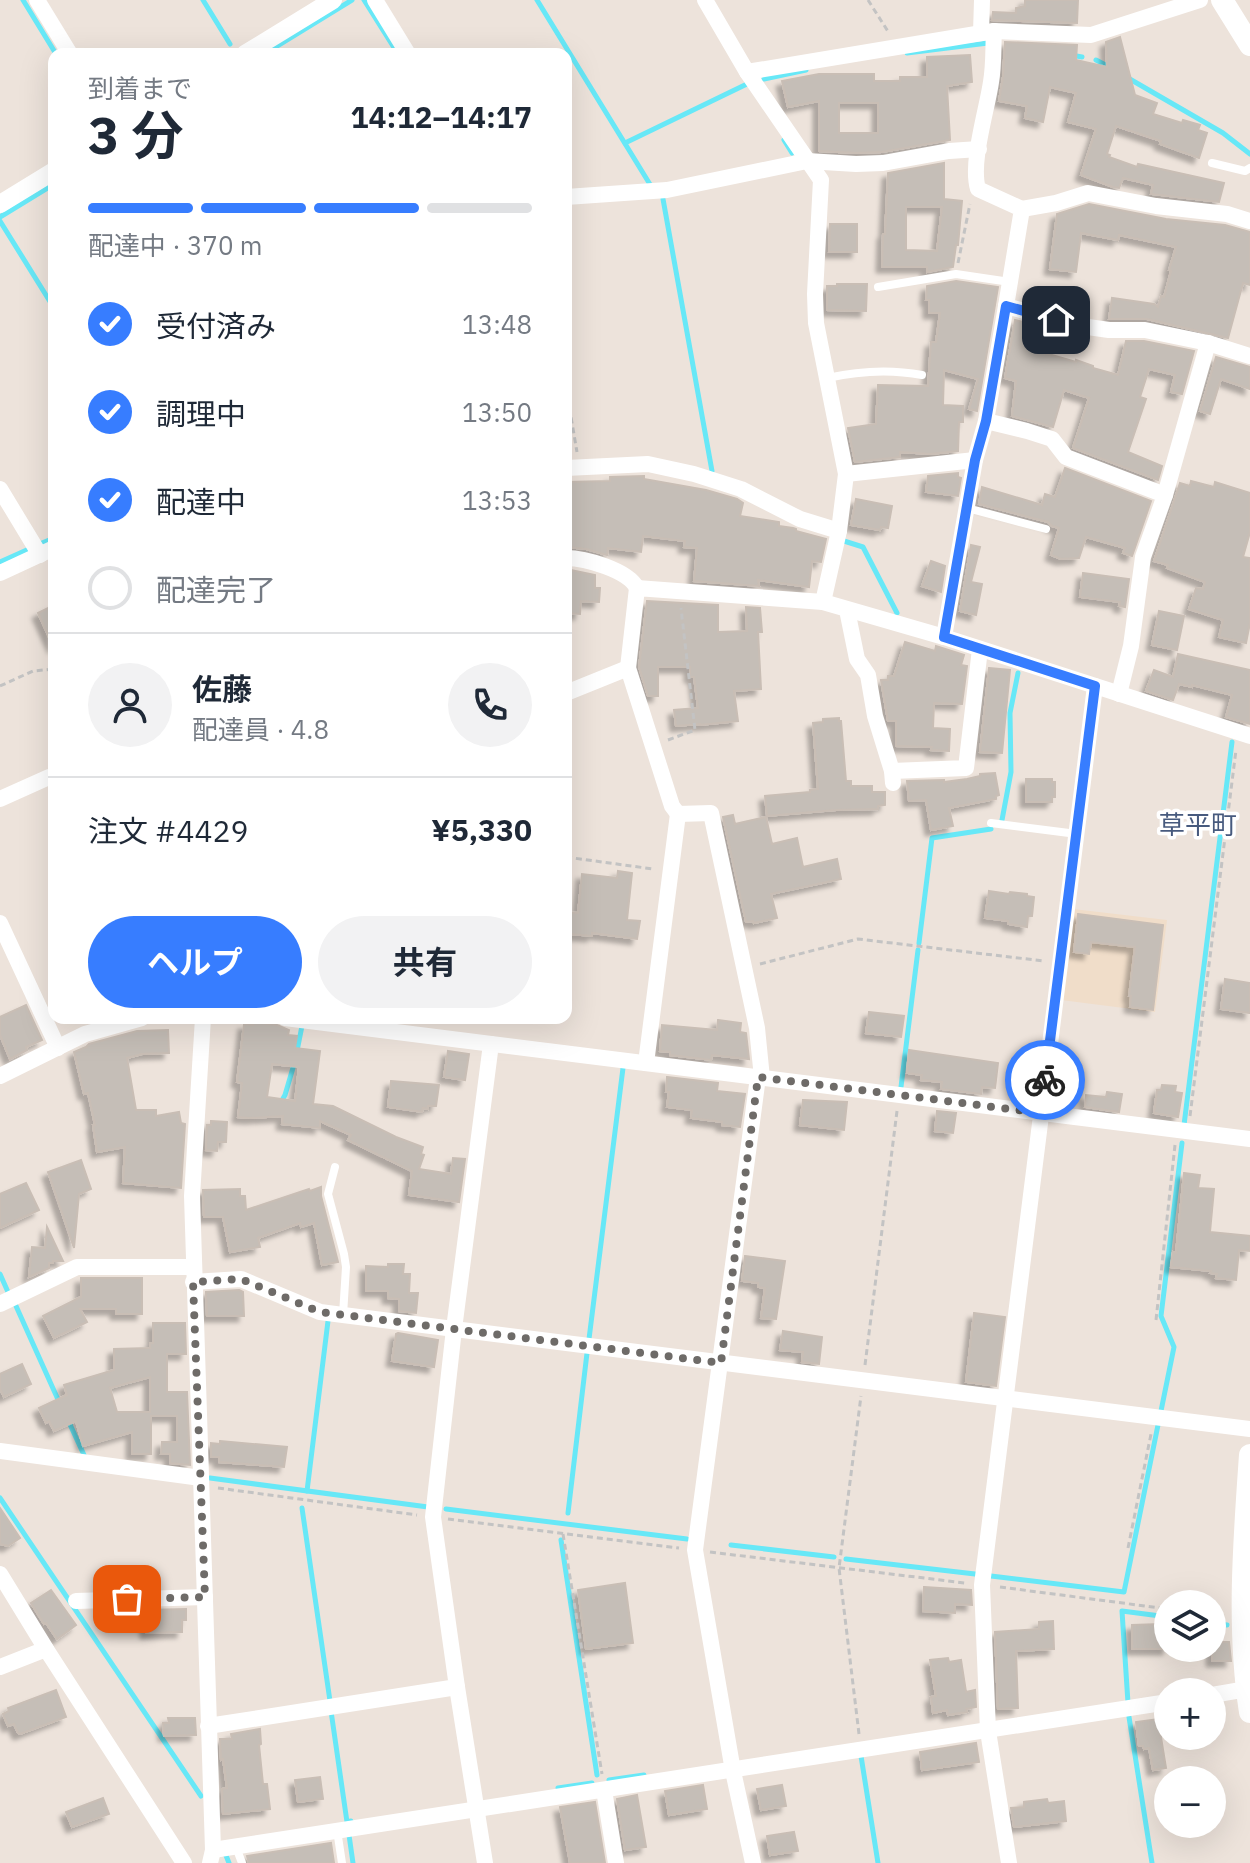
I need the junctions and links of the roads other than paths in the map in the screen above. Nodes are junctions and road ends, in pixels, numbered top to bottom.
1 (37, 0) edge
2 (333, 0) edge
3 (375, 0) edge
4 (705, 0) edge
5 (982, 0) edge
6 (1200, 0) edge
7 (1222, 0) edge
8 (988, 32) junction
9 (1250, 45) edge
10 (66, 48) edge
11 (255, 48) edge
12 (404, 48) edge
13 (747, 72) junction
14 (979, 149) junction
15 (807, 161) junction
16 (1212, 163) dead end
17 (1250, 168) edge
18 (48, 175) edge
19 (572, 197) edge
20 (0, 204) edge
21 (1022, 209) junction
22 (1250, 221) edge
23 (1010, 282) junction
24 (878, 287) dead end
25 (1006, 306) junction
26 (1208, 343) junction
27 (1250, 356) edge
28 (922, 375) dead end
29 (826, 378) junction
30 (986, 421) junction
31 (975, 460) junction
32 (573, 468) edge
33 (846, 474) junction
34 (0, 489) edge
35 (1165, 495) junction
36 (967, 508) junction
37 (1046, 529) dead end
38 (839, 531) junction
39 (47, 552) edge
40 (572, 558) edge
41 (0, 573) edge
42 (637, 588) junction
43 (823, 602) junction
44 (847, 610) junction
45 (944, 637) junction
46 (980, 649) junction
47 (628, 668) junction
48 (1095, 686) junction
49 (572, 691) edge
50 (1119, 694) junction
51 (1244, 734) edge
52 (48, 777) edge
53 (0, 799) edge
54 (678, 814) junction
55 (991, 823) dead end
56 (1077, 834) junction
57 (0, 923) edge
58 (121, 1024) edge
59 (203, 1024) edge
60 (333, 1024) edge
61 (491, 1044) junction
62 (58, 1048) junction
63 (646, 1063) junction
64 (0, 1076) edge
65 (760, 1078) junction
66 (1041, 1113) junction
67 (1250, 1139) edge
68 (335, 1167) dead end
69 (193, 1275) junction
70 (0, 1304) edge
71 (343, 1315) junction
72 (454, 1329) junction
73 (721, 1363) junction
74 (1005, 1399) junction
75 (1250, 1429) edge
76 (0, 1451) edge
77 (1250, 1455) edge
78 (201, 1482) junction
79 (0, 1574) edge
80 (205, 1597) junction
81 (76, 1601) dead end
82 (46, 1649) junction
83 (0, 1667) edge
84 (457, 1687) junction
85 (1247, 1689) junction
86 (1226, 1693) edge
87 (1154, 1704) edge
88 (1250, 1712) edge
89 (208, 1726) junction
90 (988, 1731) junction
91 (733, 1771) junction
92 (604, 1790) junction
93 (477, 1809) junction
94 (337, 1830) junction
95 (236, 1846) junction
96 (212, 1856) edge
97 (184, 1863) edge
98 (242, 1863) edge
99 (342, 1863) edge
100 (485, 1863) edge
101 (616, 1863) edge
102 (753, 1863) edge
103 (1009, 1863) edge

1 - 10 street
2 - 11 street
3 - 12 street
4 - 13 street
5 - 8 street
6 - 8 street
7 - 9 main road
8 - 13 street
8 - 14 street
13 - 15 street
14 - 15 street
14 - 21 street
15 - 19 street
15 - 29 street
16 - 17 lane
18 - 20 street
21 - 22 street
21 - 23 street
23 - 24 lane
23 - 25 street
25 - 26 street
25 - 30 street
26 - 27 street
26 - 35 street
28 - 29 lane
29 - 33 street
30 - 31 street
30 - 35 street
31 - 33 street
31 - 36 street
32 - 38 street
33 - 38 street
34 - 39 street
35 - 50 street
36 - 37 lane
36 - 45 street
38 - 43 street
39 - 41 street
40 - 42 street
42 - 43 street
42 - 47 street
43 - 44 street
44 - 45 street
44 - 46 street
45 - 46 street
46 - 48 street
47 - 49 street
47 - 54 street
48 - 50 street
48 - 56 street
50 - 51 street
52 - 53 street
54 - 63 street
54 - 65 street
55 - 56 lane
56 - 66 street
57 - 62 street
58 - 62 street
59 - 69 street
60 - 61 street
61 - 63 street
61 - 72 street
62 - 64 street
63 - 65 street
65 - 66 street
65 - 73 street
66 - 67 street
66 - 74 street
68 - 71 lane
69 - 70 street
69 - 71 street
69 - 78 street
71 - 72 street
72 - 73 street
72 - 84 street
73 - 74 street
73 - 91 street
74 - 75 street
74 - 90 street
76 - 78 street
77 - 85 main road
78 - 80 street
79 - 82 street
80 - 81 street
80 - 89 street
82 - 83 street
82 - 97 street
84 - 89 street
84 - 93 street
85 - 86 street
85 - 88 main road
87 - 90 street
89 - 96 street
90 - 91 street
90 - 103 street
91 - 92 street
91 - 102 street
92 - 93 street
92 - 101 street
93 - 94 street
93 - 100 street
94 - 95 street
94 - 99 lane
95 - 96 street
95 - 98 lane

